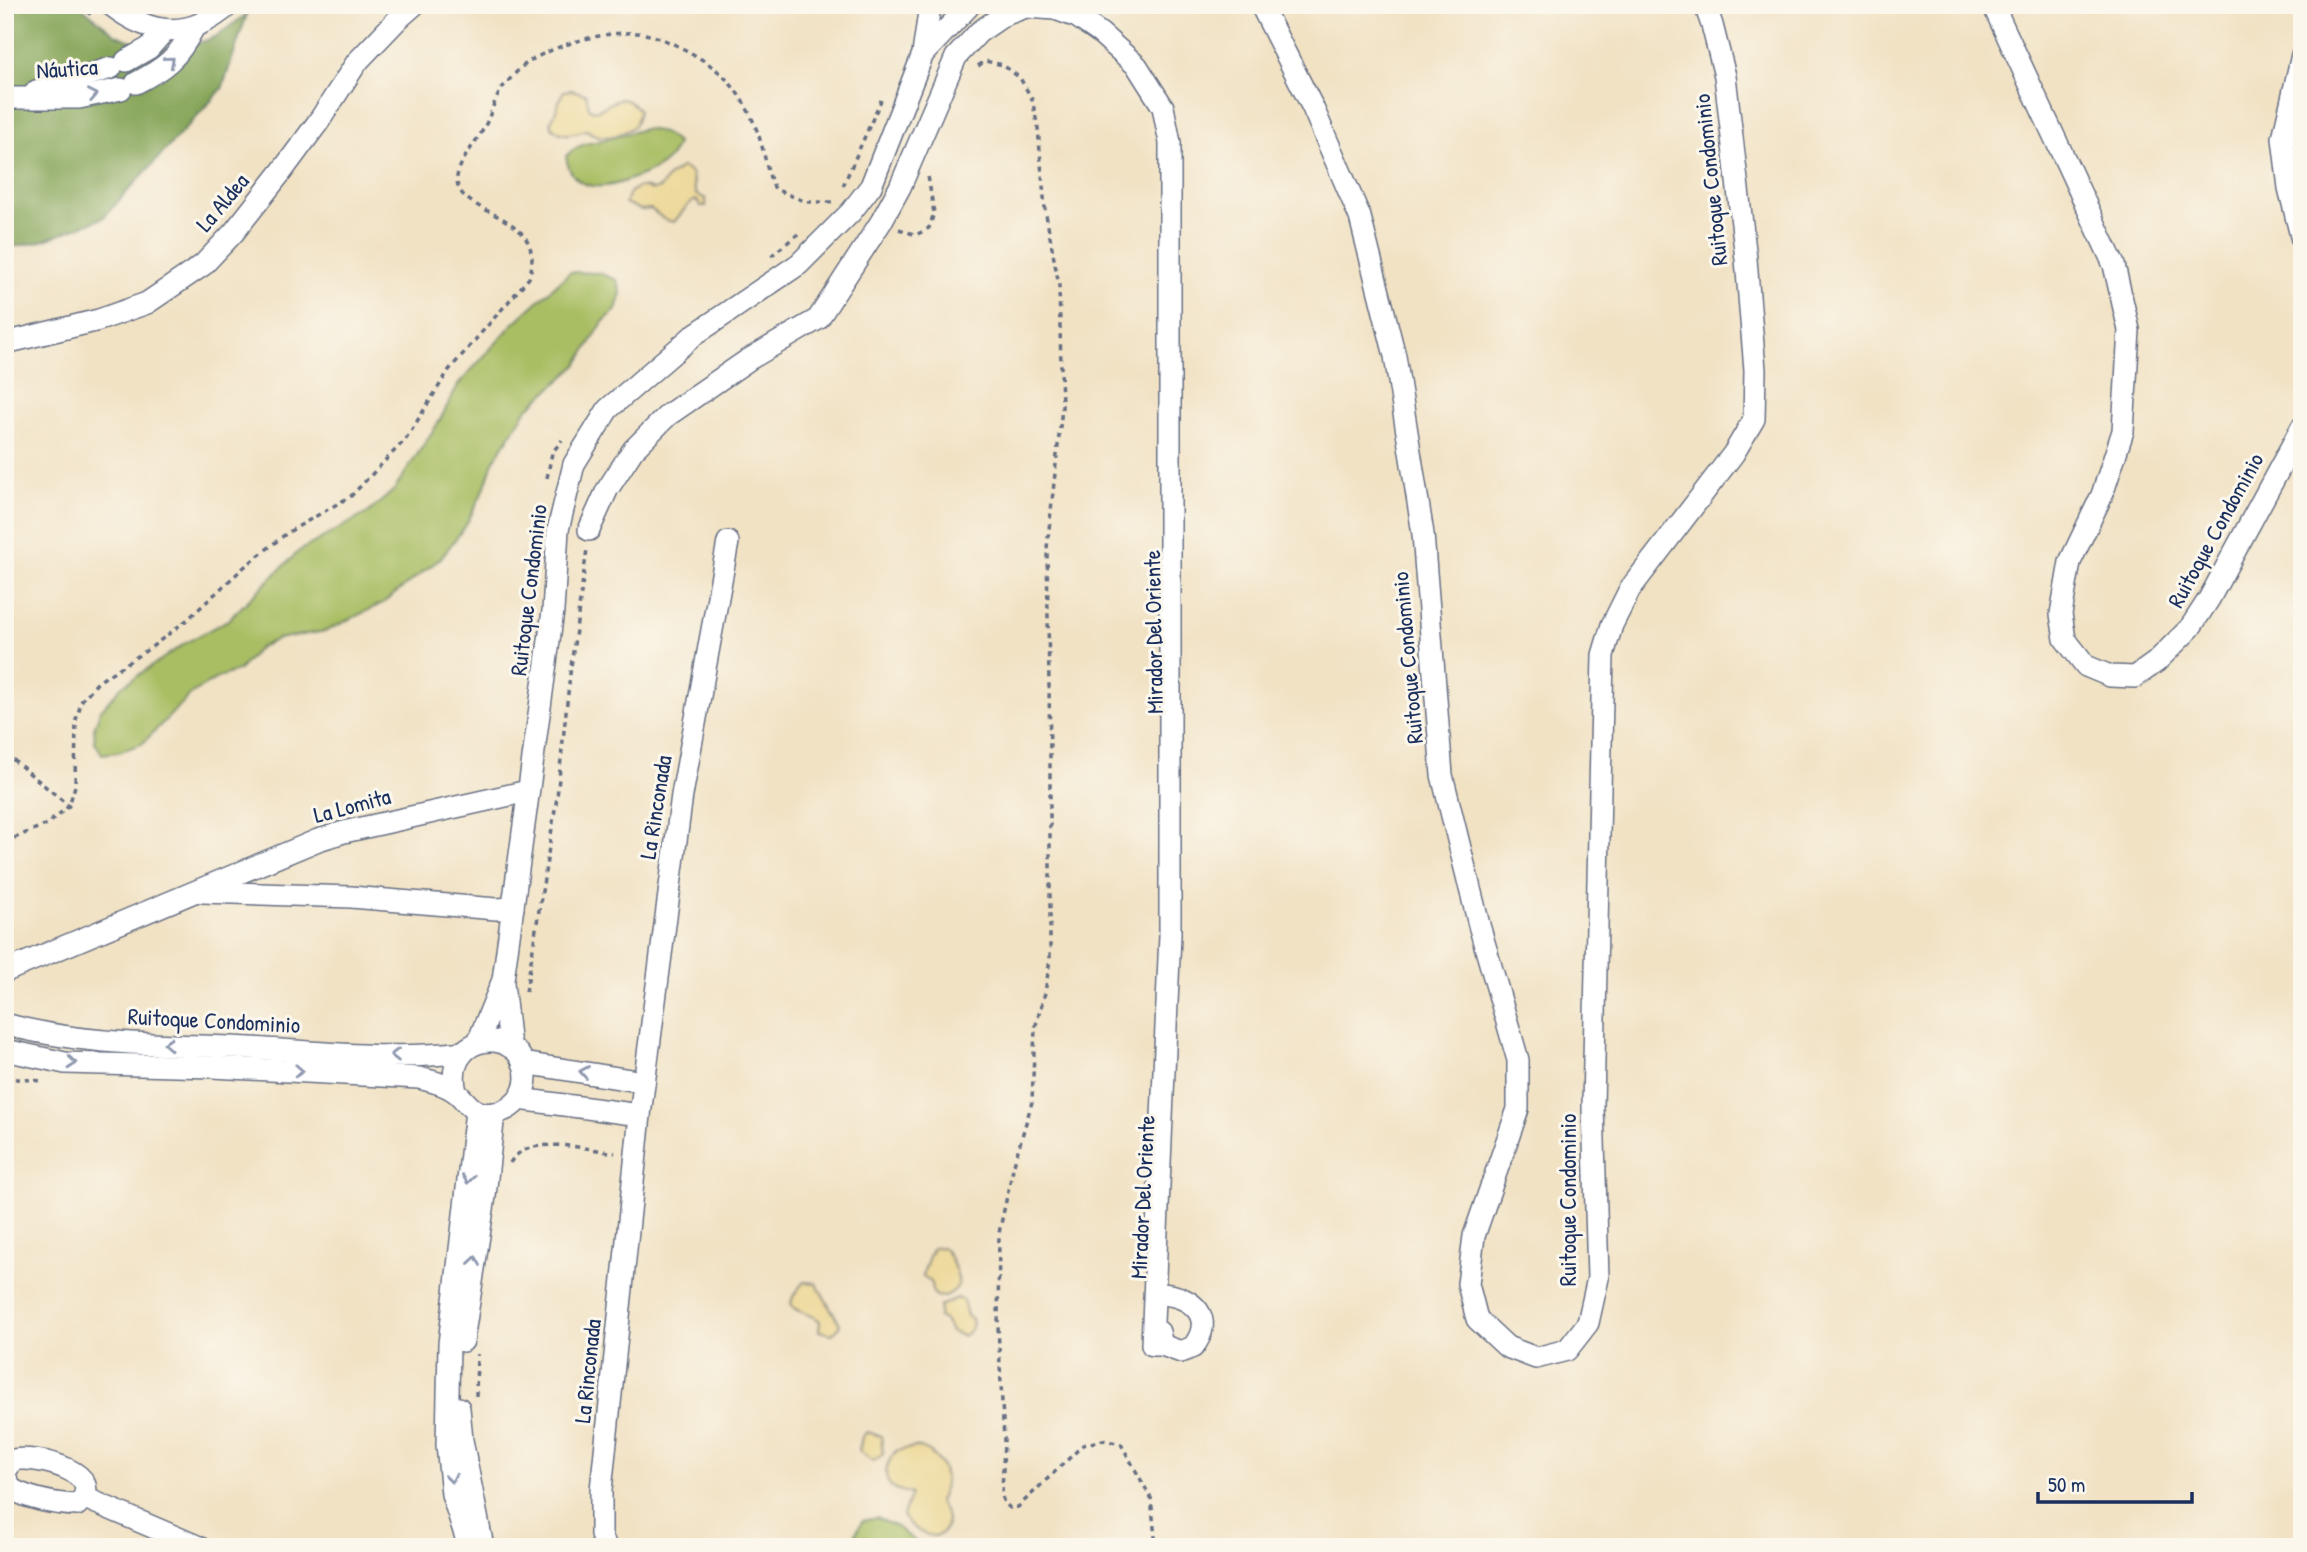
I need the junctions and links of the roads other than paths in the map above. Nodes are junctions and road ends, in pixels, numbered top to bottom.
1 (111, 5) edge
2 (229, 5) edge
3 (414, 5) edge
4 (930, 5) edge
5 (1261, 5) edge
6 (1705, 5) edge
7 (1993, 5) edge
8 (968, 6) edge
9 (1079, 6) edge
10 (193, 29) junction
11 (164, 30) junction
12 (923, 54) junction
13 (2302, 55) edge
14 (11, 98) edge
15 (2302, 240) edge
16 (5, 343) edge
17 (2302, 427) edge
18 (589, 530) road end
19 (728, 542) dead end
20 (528, 791) junction
21 (197, 892) junction
22 (513, 908) junction
23 (6, 971) edge
24 (503, 981) junction
25 (5, 1024) edge
26 (470, 1047) junction
27 (5, 1049) edge
28 (517, 1055) junction
29 (644, 1082) junction
30 (456, 1092) junction
31 (519, 1099) junction
32 (485, 1112) junction
33 (640, 1115) junction
34 (1163, 1294) junction
35 (1162, 1345) junction
36 (5, 1474) edge
37 (85, 1498) junction
38 (199, 1547) edge
39 (469, 1547) edge
40 (483, 1547) edge
41 (606, 1547) edge

1 - 11 street
2 - 10 street
3 - 16 street, La Aldea
4 - 12 street, Ruitoque Condominio
5 - 6 street, Ruitoque Condominio
7 - 17 street, Ruitoque Condominio
8 - 12 street, Ruitoque Condominio
9 - 34 street, Mirador Del Oriente
10 - 11 street
14 -> 10 street, Náutica
11 - 14 street, Náutica
12 - 20 street, Ruitoque Condominio
13 - 15 street
18 - 35 street
19 - 29 street, La Rinconada
20 - 21 street, La Lomita
20 - 22 street, Ruitoque Condominio
21 - 22 street, La Lomita
21 - 23 street, La Lomita
22 - 24 street, Ruitoque Condominio
24 - 26 street, Ruitoque Condominio
24 - 28 street, Ruitoque Condominio
26 -> 25 street, Ruitoque Condominio
26 - 28 street, Ruitoque Condominio
26 - 30 street, Ruitoque Condominio
27 -> 30 street, Ruitoque Condominio
29 -> 28 street
28 - 31 street, Ruitoque Condominio
29 - 33 street, La Rinconada
30 - 32 street, Ruitoque Condominio
31 - 32 street
31 - 33 street
32 -> 39 street
40 -> 32 street
33 - 41 street, La Rinconada
34 - 35 street, Mirador Del Oriente
34 - 35 street, Mirador Del Oriente
36 - 37 street
36 - 37 street
37 - 38 street

